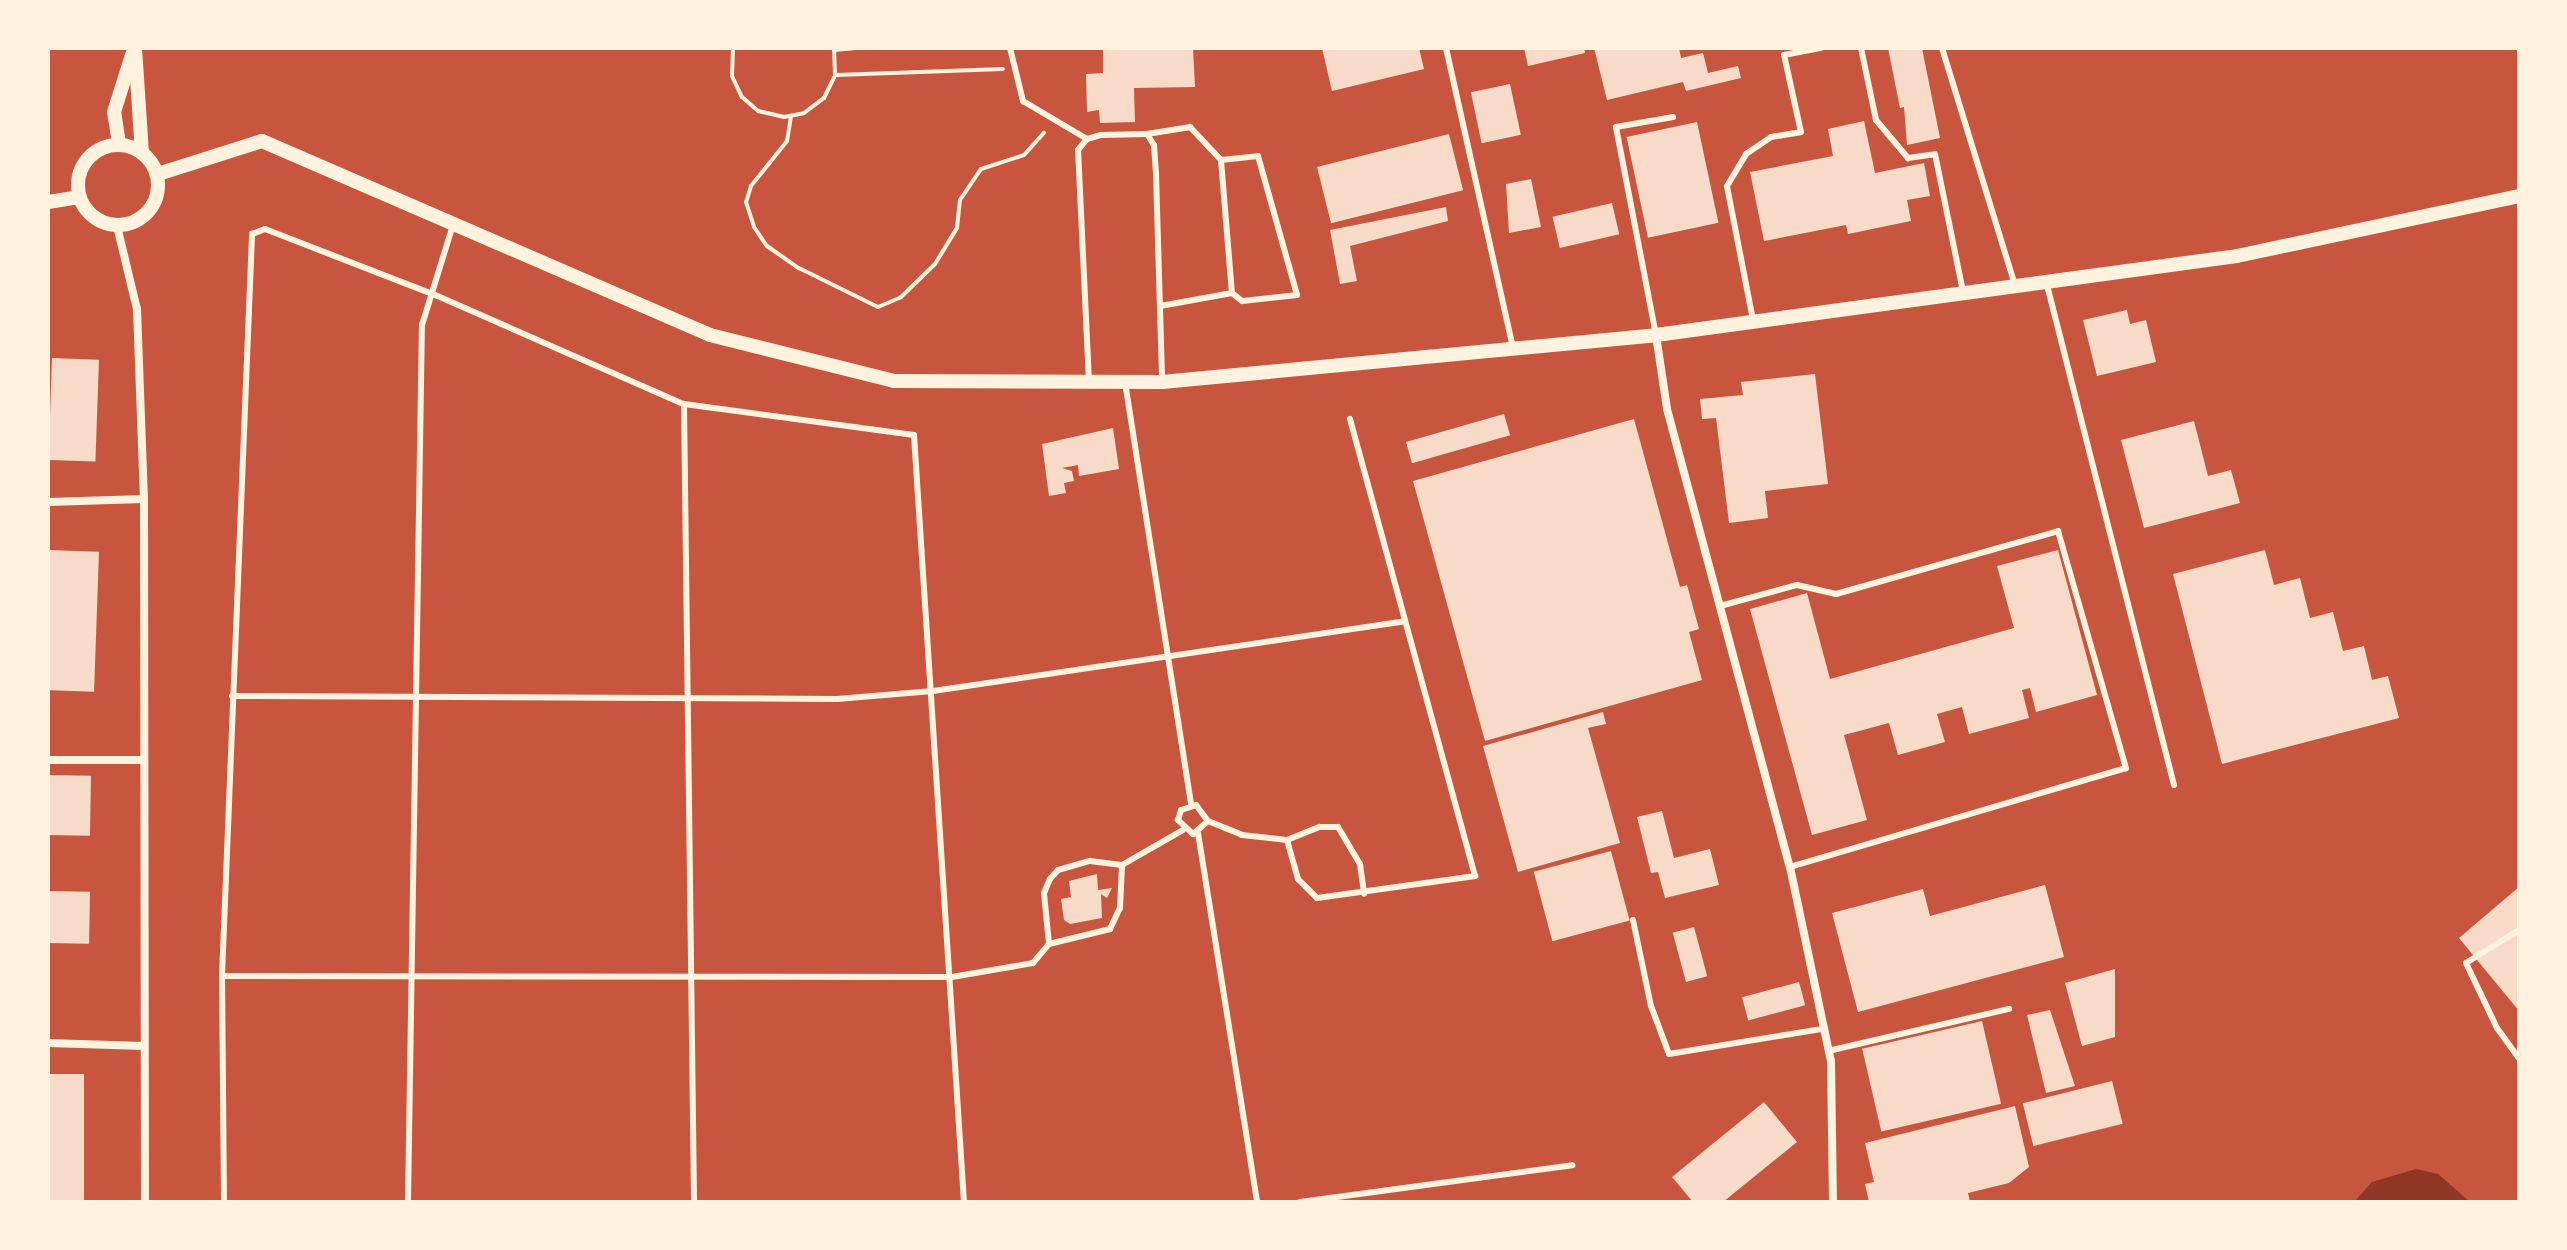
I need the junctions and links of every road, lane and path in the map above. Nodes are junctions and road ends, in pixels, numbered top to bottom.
1 (135, 48) edge
2 (733, 48) edge
3 (859, 48) edge
4 (1010, 48) edge
5 (1446, 48) edge
6 (1821, 48) edge
7 (1861, 48) edge
8 (1942, 48) edge
9 (834, 49) edge
10 (1005, 69) dead end
11 (835, 75) junction
12 (791, 116) junction
13 (1673, 117) dead end
14 (1044, 133) dead end
15 (1147, 134) junction
16 (1087, 139) junction
17 (119, 143) junction
18 (142, 153) junction
19 (1221, 160) junction
20 (158, 174) junction
21 (2519, 187) edge
22 (2519, 196) edge
23 (78, 197) junction
24 (2495, 199) junction
25 (48, 202) edge
26 (454, 221) junction
27 (117, 226) junction
28 (2047, 285) junction
29 (2016, 289) junction
30 (1232, 293) junction
31 (433, 294) junction
32 (1964, 296) junction
33 (1160, 306) junction
34 (1754, 323) junction
35 (1656, 335) junction
36 (1513, 348) junction
37 (1089, 382) junction
38 (1125, 382) junction
39 (1162, 382) junction
40 (684, 404) junction
41 (1350, 419) dead end
42 (144, 499) junction
43 (48, 502) edge
44 (1720, 606) junction
45 (1405, 621) junction
46 (1168, 654) junction
47 (933, 691) junction
48 (419, 695) junction
49 (232, 696) junction
50 (687, 697) junction
51 (48, 760) edge
52 (141, 760) junction
53 (2174, 785) dead end
54 (1191, 805) junction
55 (1208, 821) junction
56 (1183, 830) junction
57 (1198, 833) junction
58 (1287, 840) junction
59 (1122, 865) junction
60 (1790, 867) junction
61 (1364, 894) junction
62 (1633, 920) dead end
63 (2519, 930) edge
64 (1049, 944) junction
65 (222, 976) junction
66 (692, 976) junction
67 (952, 977) junction
68 (410, 979) junction
69 (2009, 1009) dead end
70 (1821, 1029) junction
71 (48, 1043) edge
72 (144, 1046) junction
73 (1828, 1051) junction
74 (2519, 1058) edge
75 (1573, 1165) dead end
76 (145, 1202) edge
77 (224, 1202) edge
78 (408, 1202) edge
79 (694, 1202) edge
80 (964, 1202) edge
81 (1257, 1202) edge
82 (1300, 1202) edge
83 (1833, 1202) edge

1 - 17 street
1 - 18 street
2 - 12 path
3 - 9 path
4 - 16 lane
5 - 36 lane
6 - 34 lane
7 - 32 lane
8 - 29 lane
9 - 11 path
10 - 11 path
11 - 12 path
12 - 14 path
13 - 35 lane
15 - 16 lane
15 - 19 lane
15 - 33 lane
16 - 37 lane
17 - 18 street
17 - 23 street
18 - 20 street
19 - 30 lane
19 - 30 lane
20 - 26 street
20 - 27 street
21 - 24 street
22 - 24 street
23 - 25 street
23 - 27 street
24 - 28 street
26 - 31 lane
26 - 37 street
27 - 42 street
28 - 29 street
28 - 53 lane
29 - 32 street
30 - 33 lane
31 - 40 lane
31 - 48 lane
31 - 49 lane
32 - 34 street
33 - 39 lane
34 - 35 street
35 - 36 street
35 - 44 street
36 - 39 street
37 - 38 street
38 - 39 street
38 - 46 lane
40 - 47 lane
40 - 50 lane
41 - 45 lane
42 - 43 street
42 - 52 street
44 - 60 street
44 - 60 lane
45 - 46 lane
45 - 61 lane
46 - 47 lane
46 - 54 lane
47 - 50 lane
47 - 67 lane
48 - 49 lane
48 - 50 lane
48 - 68 lane
49 - 65 lane
50 - 66 lane
51 - 52 street
52 - 72 street
54 - 55 lane
54 - 56 lane
55 - 57 lane
55 - 58 lane
56 - 57 lane
56 - 59 lane
57 - 81 lane
58 - 61 lane
58 - 61 lane
59 - 64 lane
59 - 64 lane
60 - 70 street
62 - 70 lane
63 - 74 lane
64 - 67 lane
65 - 68 lane
65 - 77 lane
66 - 67 lane
66 - 68 lane
66 - 79 lane
67 - 80 lane
68 - 78 lane
69 - 73 lane
70 - 73 street
71 - 72 street
72 - 76 street
73 - 83 street
75 - 82 lane

